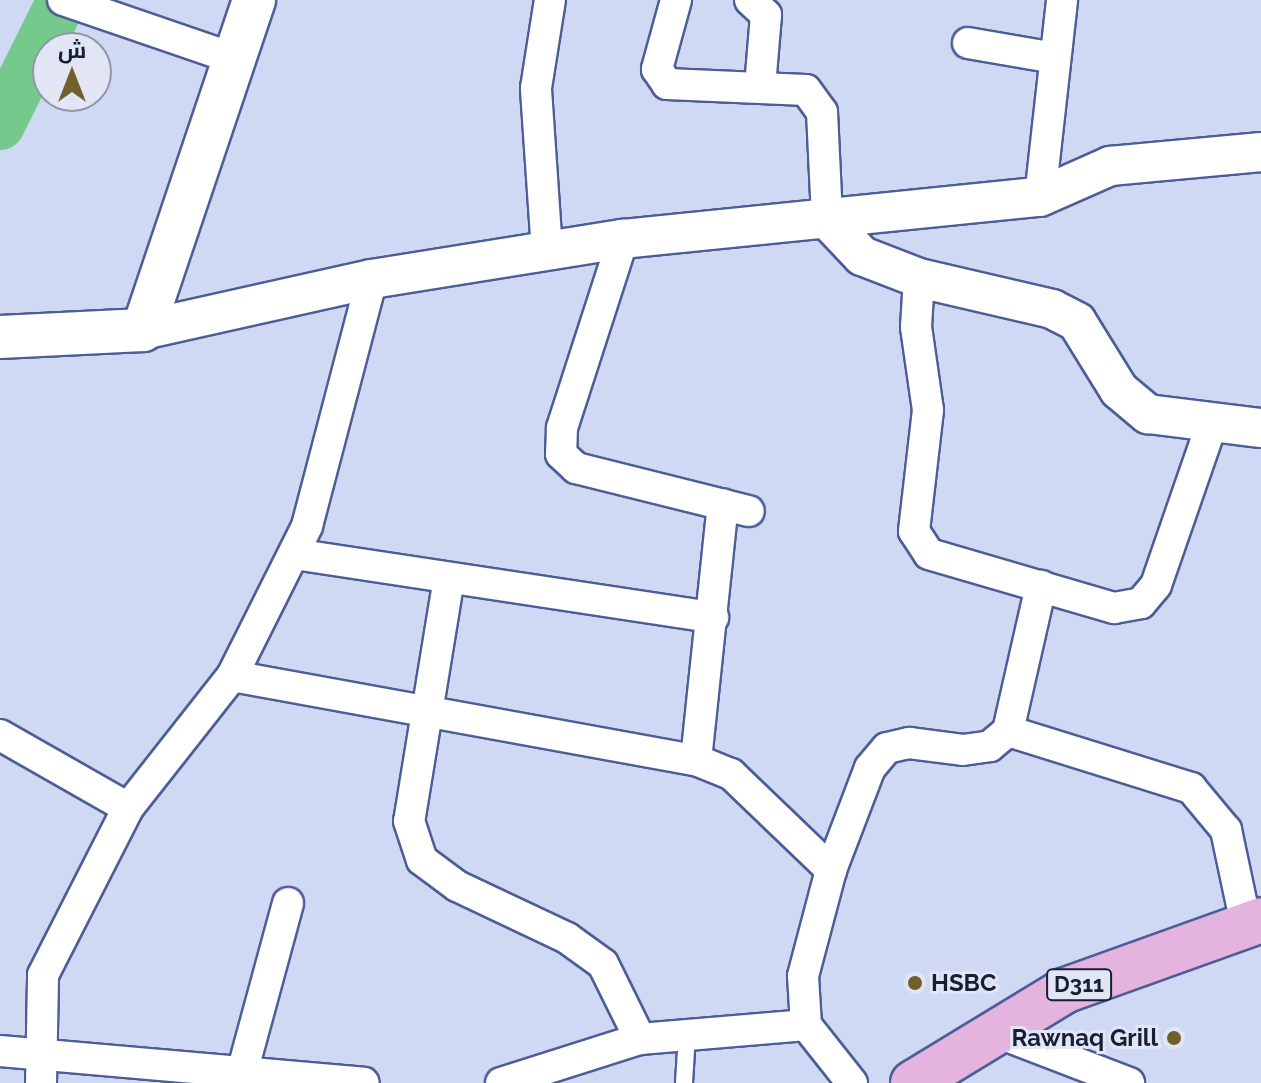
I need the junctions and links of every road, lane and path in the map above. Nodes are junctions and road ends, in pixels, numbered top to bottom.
1 (63, 0) edge
2 (254, 0) edge
3 (550, 0) edge
4 (676, 0) edge
5 (750, 0) edge
6 (1062, 0) edge
7 (968, 43) dead end
8 (232, 58) junction
9 (1055, 58) junction
10 (760, 87) junction
11 (1261, 152) edge
12 (1040, 197) junction
13 (827, 219) junction
14 (623, 239) junction
15 (547, 251) junction
16 (919, 278) junction
17 (372, 279) junction
18 (143, 330) junction
19 (0, 337) edge
20 (1212, 423) junction
21 (1261, 428) edge
22 (294, 554) junction
23 (449, 578) junction
24 (1041, 586) junction
25 (713, 617) junction
26 (232, 676) junction
27 (423, 711) junction
28 (1008, 731) junction
29 (0, 735) edge
30 (696, 760) junction
31 (128, 808) junction
32 (831, 870) junction
33 (288, 903) dead end
34 (1254, 922) edge
35 (806, 1025) junction
36 (991, 1030) junction
37 (687, 1034) junction
38 (640, 1039) junction
39 (40, 1050) junction
40 (0, 1051) edge
41 (236, 1076) edge
42 (41, 1083) edge
43 (364, 1083) edge
44 (501, 1083) edge
45 (684, 1083) edge
46 (852, 1083) edge
47 (913, 1083) edge
48 (1129, 1083) edge

1 - 8 street
2 - 8 main road
3 - 15 street
4 - 10 street
5 - 10 street
6 - 9 street
7 - 9 street
8 - 18 main road
9 - 12 street
10 - 13 street
11 - 12 street
12 - 13 street
13 - 14 street
13 - 16 street
14 - 15 street
14 - 25 street
15 - 17 street
16 - 20 street
16 - 24 street
17 - 18 street
17 - 22 street
18 - 19 main road
20 - 21 street
20 - 24 street
22 - 23 street
22 - 26 street
23 - 25 street
23 - 27 street
24 - 28 street
25 - 30 street
26 - 27 street
26 - 31 street
27 - 30 street
27 - 38 street
28 - 32 street
28 - 34 street
29 - 31 street
30 - 32 street
31 - 39 street
32 - 35 street
33 - 41 street
34 - 36 main road, D311
35 - 37 street
35 - 46 street
36 - 47 main road, D311
36 - 48 street
37 - 38 street
37 - 45 lane
38 - 44 street
39 - 40 street
39 - 41 street
39 - 42 street
41 - 43 street

